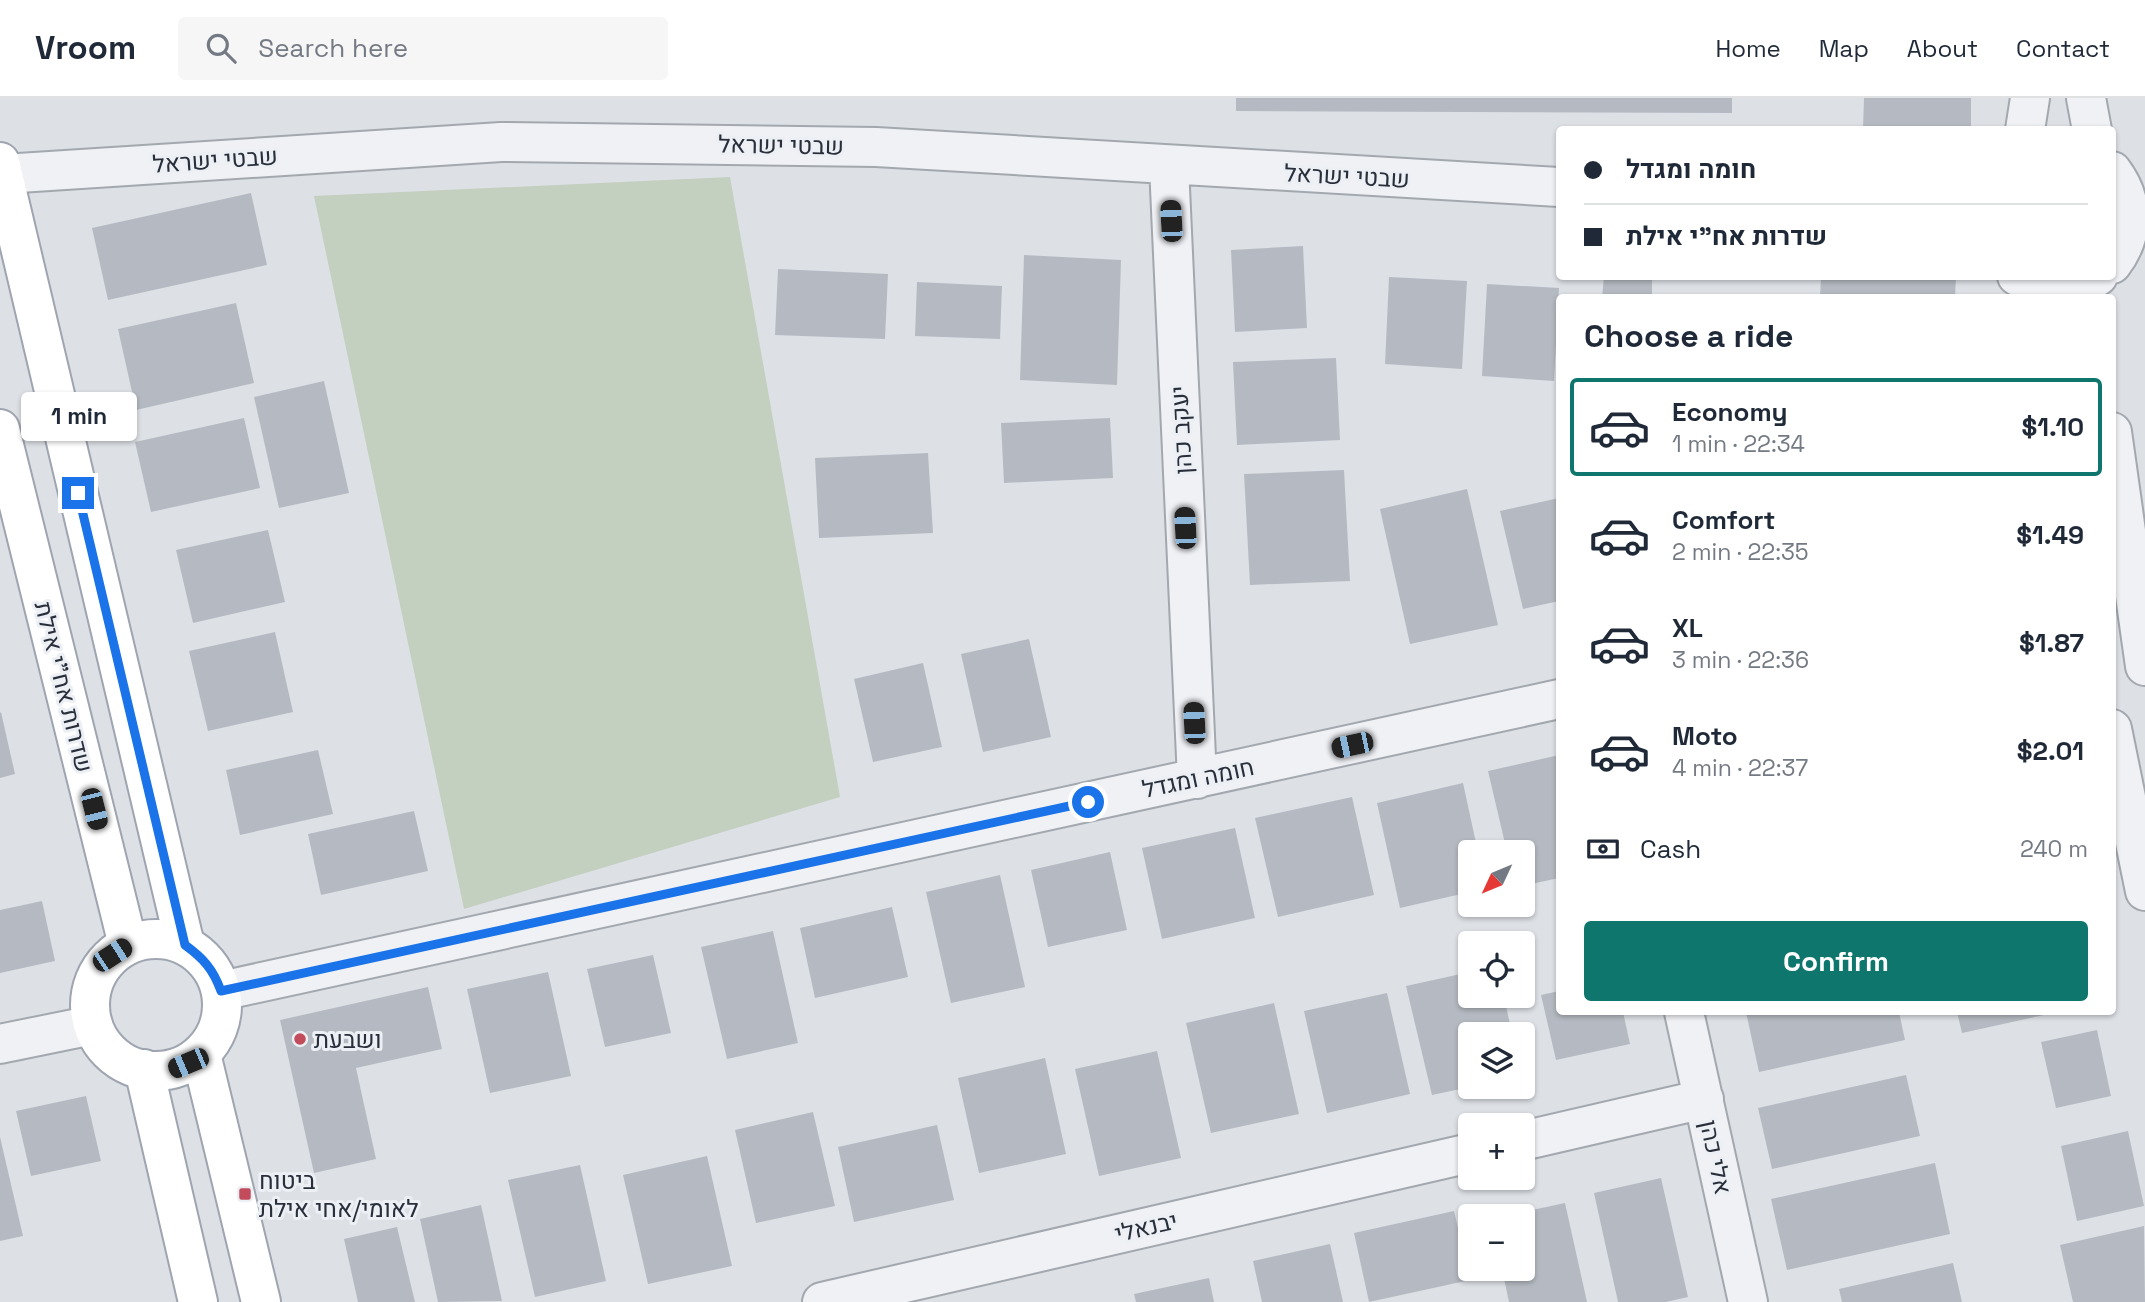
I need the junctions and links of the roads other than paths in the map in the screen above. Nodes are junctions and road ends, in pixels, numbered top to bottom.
1 (2029, 98) edge
2 (2086, 98) edge
3 (2026, 126) edge
4 (2091, 126) edge
5 (1169, 166) junction
6 (1, 168) edge
7 (2116, 176) edge
8 (1556, 187) edge
9 (2116, 259) edge
10 (2092, 280) edge
11 (2028, 285) edge
12 (0, 429) edge
13 (2116, 461) edge
14 (2116, 610) edge
15 (2143, 653) edge
16 (1556, 700) edge
17 (2116, 749) edge
18 (1197, 779) junction
19 (2145, 891) edge
20 (128, 945) junction
21 (185, 945) junction
22 (221, 991) junction
23 (1685, 1015) edge
24 (93, 1025) junction
25 (0, 1044) edge
26 (201, 1054) junction
27 (144, 1069) junction
28 (1704, 1099) junction
29 (1535, 1137) edge
30 (1458, 1156) edge
31 (198, 1302) edge
32 (261, 1302) edge
33 (822, 1302) edge
34 (1748, 1302) edge

1 - 3 street
2 - 4 street
5 - 6 street, שבטי ישראל
5 - 8 street, שבטי ישראל
5 - 18 street, יעקב כהן
6 - 21 main road
7 - 9 street
10 - 11 street
12 - 20 main road, שדרות אח"י אילת
13 - 15 street
14 - 15 street
16 - 18 street, חומה ומגדל
17 - 19 street
18 - 22 street, חומה ומגדל
20 - 21 main road
20 - 24 main road
21 - 22 main road
22 - 26 main road
23 - 28 street, אלי כהן
24 - 25 street
24 - 27 main road
26 - 27 main road
26 - 32 main road
27 - 31 main road
28 - 29 street
28 - 34 street, אלי כהן
30 - 33 street, יבנאלי

